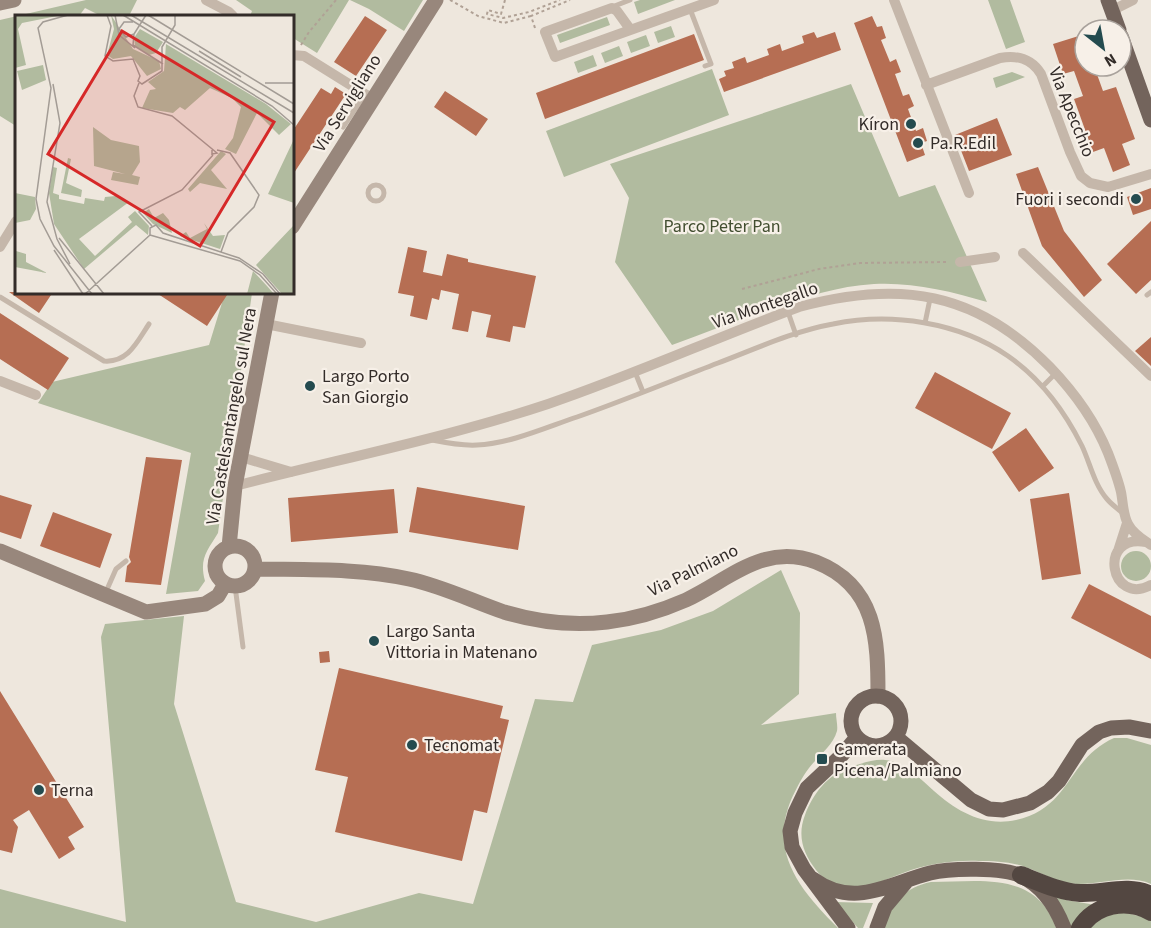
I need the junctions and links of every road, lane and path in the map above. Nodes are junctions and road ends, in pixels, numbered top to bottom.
1 (14, 0) edge
2 (206, 0) edge
3 (336, 0) edge
4 (435, 0) edge
5 (450, 0) edge
6 (505, 0) edge
7 (560, 0) edge
8 (570, 0) edge
9 (630, 0) edge
10 (714, 0) edge
11 (894, 0) edge
12 (1108, 0) edge
13 (1132, 0) edge
14 (0, 3) edge
15 (609, 8) junction
16 (690, 9) junction
17 (232, 15) edge
18 (531, 16) junction
19 (1115, 18) edge
20 (1117, 18) edge
21 (630, 29) junction
22 (545, 32) junction
23 (301, 46) dead end
24 (294, 55) edge
25 (705, 66) dead end
26 (1133, 69) edge
27 (926, 85) junction
28 (369, 97) junction
29 (1151, 119) edge
30 (343, 127) dead end
31 (1151, 174) edge
32 (969, 193) dead end
33 (15, 224) edge
34 (294, 224) edge
35 (0, 248) edge
36 (1023, 253) dead end
37 (994, 257) dead end
38 (960, 262) joint
39 (742, 289) dead end
40 (272, 294) edge
41 (0, 297) edge
42 (930, 297) junction
43 (788, 312) junction
44 (925, 323) junction
45 (149, 324) dead end
46 (266, 324) junction
47 (796, 335) junction
48 (361, 343) dead end
49 (635, 372) junction
50 (1056, 373) junction
51 (1151, 376) edge
52 (0, 381) edge
53 (1043, 386) junction
54 (643, 392) junction
55 (36, 395) dead end
56 (425, 439) junction
57 (241, 457) junction
58 (291, 472) junction
59 (235, 486) junction
60 (1126, 519) junction
61 (1149, 544) edge
62 (230, 547) junction
63 (0, 551) edge
64 (1118, 552) junction
65 (126, 561) dead end
66 (255, 569) junction
67 (230, 585) junction
68 (1151, 585) edge
69 (105, 595) junction
70 (243, 647) dead end
71 (878, 696) junction
72 (1151, 731) edge
73 (857, 737) junction
74 (896, 737) junction
75 (1021, 875) junction
76 (813, 879) junction
77 (908, 880) junction
78 (1151, 895) edge
79 (1151, 912) edge
80 (848, 928) edge
81 (877, 928) edge
82 (1064, 928) edge
83 (1080, 928) edge

1 - 14 street
2 - 17 street
3 - 23 path
4 - 28 street, Via Servigliano
5 - 18 path
6 - 7 path
8 - 18 path
9 - 15 lane
10 - 16 street
11 - 27 street
12 - 19 main road
13 - 20 street
15 - 21 street
15 - 22 street
16 - 21 street
16 - 25 lane
18 - 22 path
21 - 22 street
24 - 28 street
26 - 29 main road
27 - 31 street, Via Apecchio
27 - 32 street
28 - 30 lane
28 - 34 street, Via Servigliano
33 - 35 street
36 - 51 street
37 - 38 street
38 - 39 path
40 - 46 street, Via Castelsantangelo sul Nera
41 - 45 lane
42 - 43 street, Via Montegallo
42 - 44 lane
42 - 50 street, Via Montegallo
43 - 47 lane
43 - 49 street, Via Montegallo
44 - 47 lane, Via Montegallo
44 - 53 lane, Via Montegallo
46 - 48 street
46 - 57 street, Via Castelsantangelo sul Nera
47 - 54 lane, Via Montegallo
49 - 54 lane
49 - 56 street, Via Montegallo
50 - 53 lane
50 - 60 street, Via Montegallo
52 - 55 street
53 - 60 lane, Via Montegallo
54 - 56 lane, Via Montegallo
56 - 58 street, Via Montegallo
57 - 58 street
57 - 59 street, Via Castelsantangelo sul Nera
58 - 59 street, Via Montegallo
59 - 62 street, Via Castelsantangelo sul Nera
60 - 61 street, Via Montegallo
60 - 64 street
61 - 64 street, Via Montegallo
62 - 66 street, Via Castelsantangelo sul Nera
62 - 67 street, Via Castelsantangelo sul Nera
63 - 69 street
64 - 68 street
65 - 69 lane
66 - 67 street
66 - 71 street, Via Palmiano
67 - 69 street
67 - 70 lane
71 - 73 main road
71 - 74 main road
72 - 74 main road
73 - 74 main road
73 - 76 main road
75 - 77 main road
75 - 78 highway
75 - 82 main road
76 - 77 main road
76 - 80 main road
77 - 81 main road
79 - 83 highway

